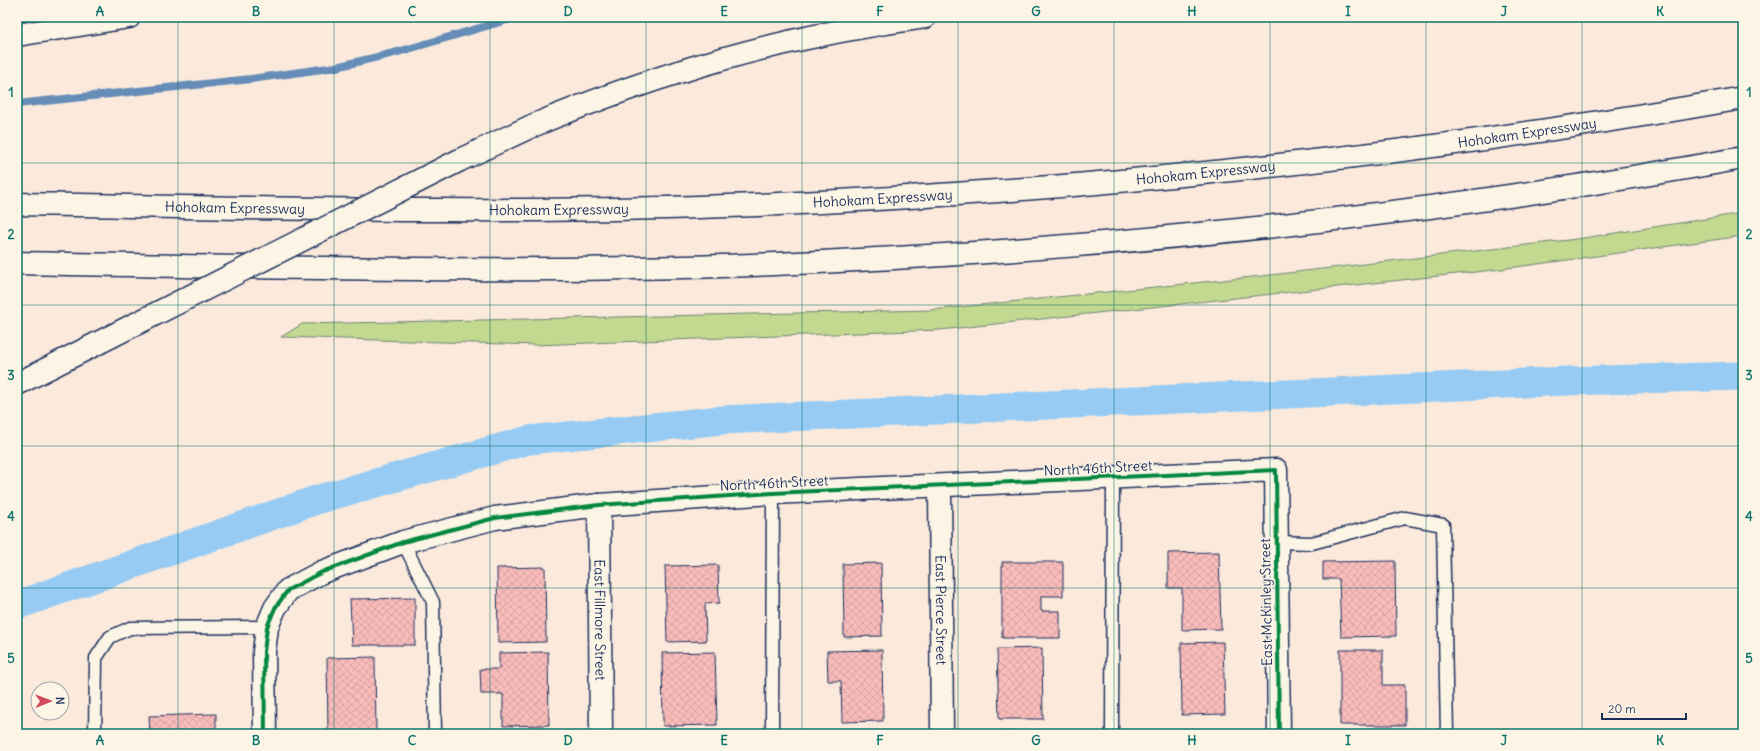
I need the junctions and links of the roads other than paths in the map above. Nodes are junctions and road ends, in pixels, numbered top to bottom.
1 (129, 17) edge
2 (925, 17) edge
3 (17, 35) edge
4 (1743, 98) edge
5 (1743, 158) edge
6 (17, 204) edge
7 (17, 263) edge
8 (17, 384) edge
9 (1276, 470) joint
10 (1113, 478) junction
11 (940, 487) junction
12 (773, 493) junction
13 (599, 505) junction
14 (403, 542) junction
15 (1277, 542) junction
16 (266, 626) junction
17 (95, 734) edge
18 (265, 734) edge
19 (435, 734) edge
20 (601, 734) edge
21 (772, 734) edge
22 (942, 734) edge
23 (1112, 734) edge
24 (1279, 734) edge
25 (1447, 734) edge

1 - 3 main road
2 - 8 main road, bridge
4 - 6 main road, Hohokam Expressway
5 - 7 main road
9 - 10 main road, North 46th Street
9 - 15 main road, East McKinley Street
10 - 11 main road, North 46th Street
10 - 23 lane
11 - 12 main road, North 46th Street
11 - 22 main road, East Pierce Street
12 - 13 main road, North 46th Street
12 - 21 lane
13 - 14 main road, North 46th Street
13 - 20 main road, East Fillmore Street
14 - 16 main road, North 46th Street
14 - 19 lane
15 - 24 main road, East McKinley Street
15 - 25 lane
16 - 17 lane
16 - 18 main road

